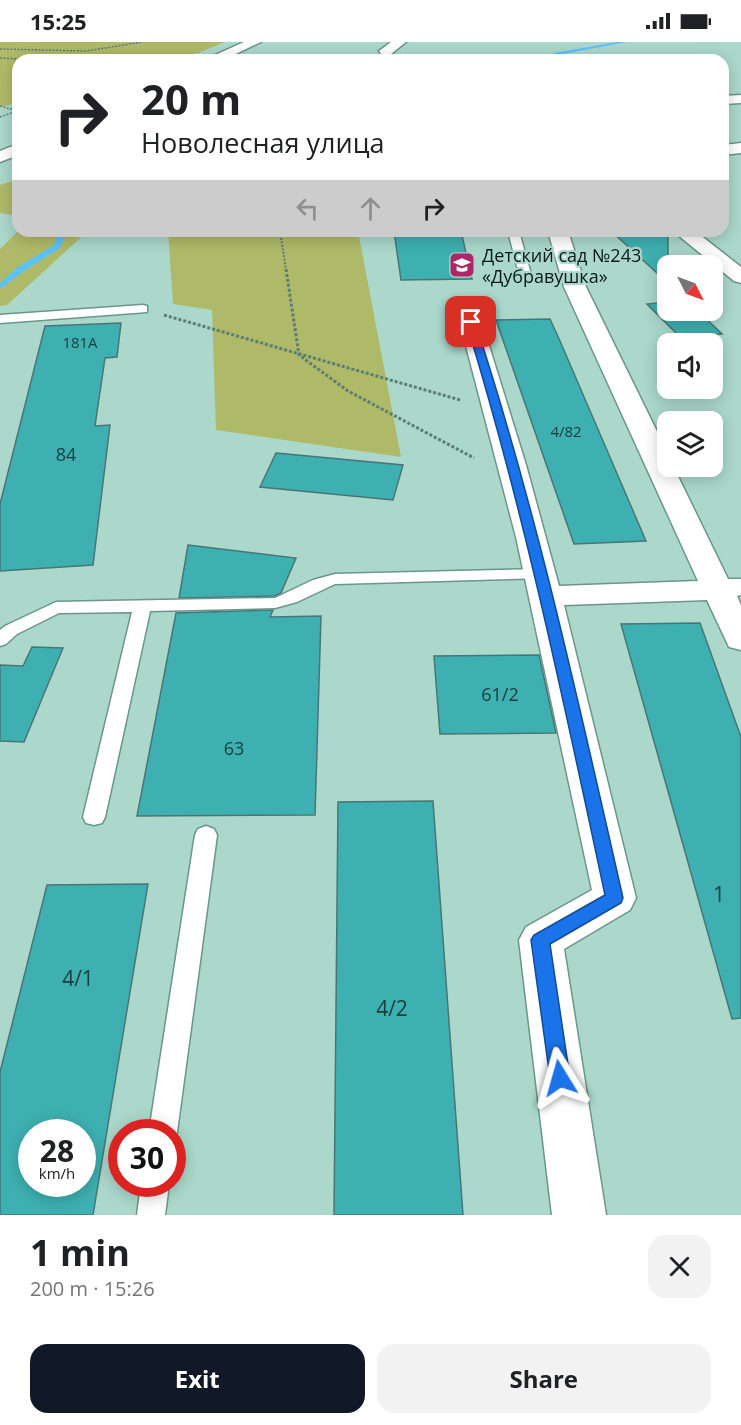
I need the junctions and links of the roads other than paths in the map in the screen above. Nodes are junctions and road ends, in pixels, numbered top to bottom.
1 (400, 42) edge
2 (260, 45) edge
3 (386, 51) dead end
4 (231, 54) edge
5 (246, 54) edge
6 (514, 237) edge
7 (560, 237) edge
8 (690, 237) edge
9 (525, 274) dead end
10 (741, 277) edge
11 (143, 309) road end
12 (0, 319) edge
13 (471, 322) dead end
14 (544, 585) junction
15 (730, 588) edge
16 (142, 606) junction
17 (741, 639) edge
18 (0, 640) edge
19 (94, 817) dead end
20 (206, 835) dead end
21 (165, 1119) edge
22 (153, 1197) edge
23 (151, 1215) edge
24 (579, 1215) edge

1 - 3 street
2 - 4 street
2 - 5 street
6 - 9 lane
7 - 15 street
8 - 10 street
11 - 12 lane
13 - 14 street
14 - 15 street
14 - 16 lane
14 - 24 street
15 - 17 street
16 - 18 lane
16 - 19 lane
20 - 21 lane
22 - 23 lane

